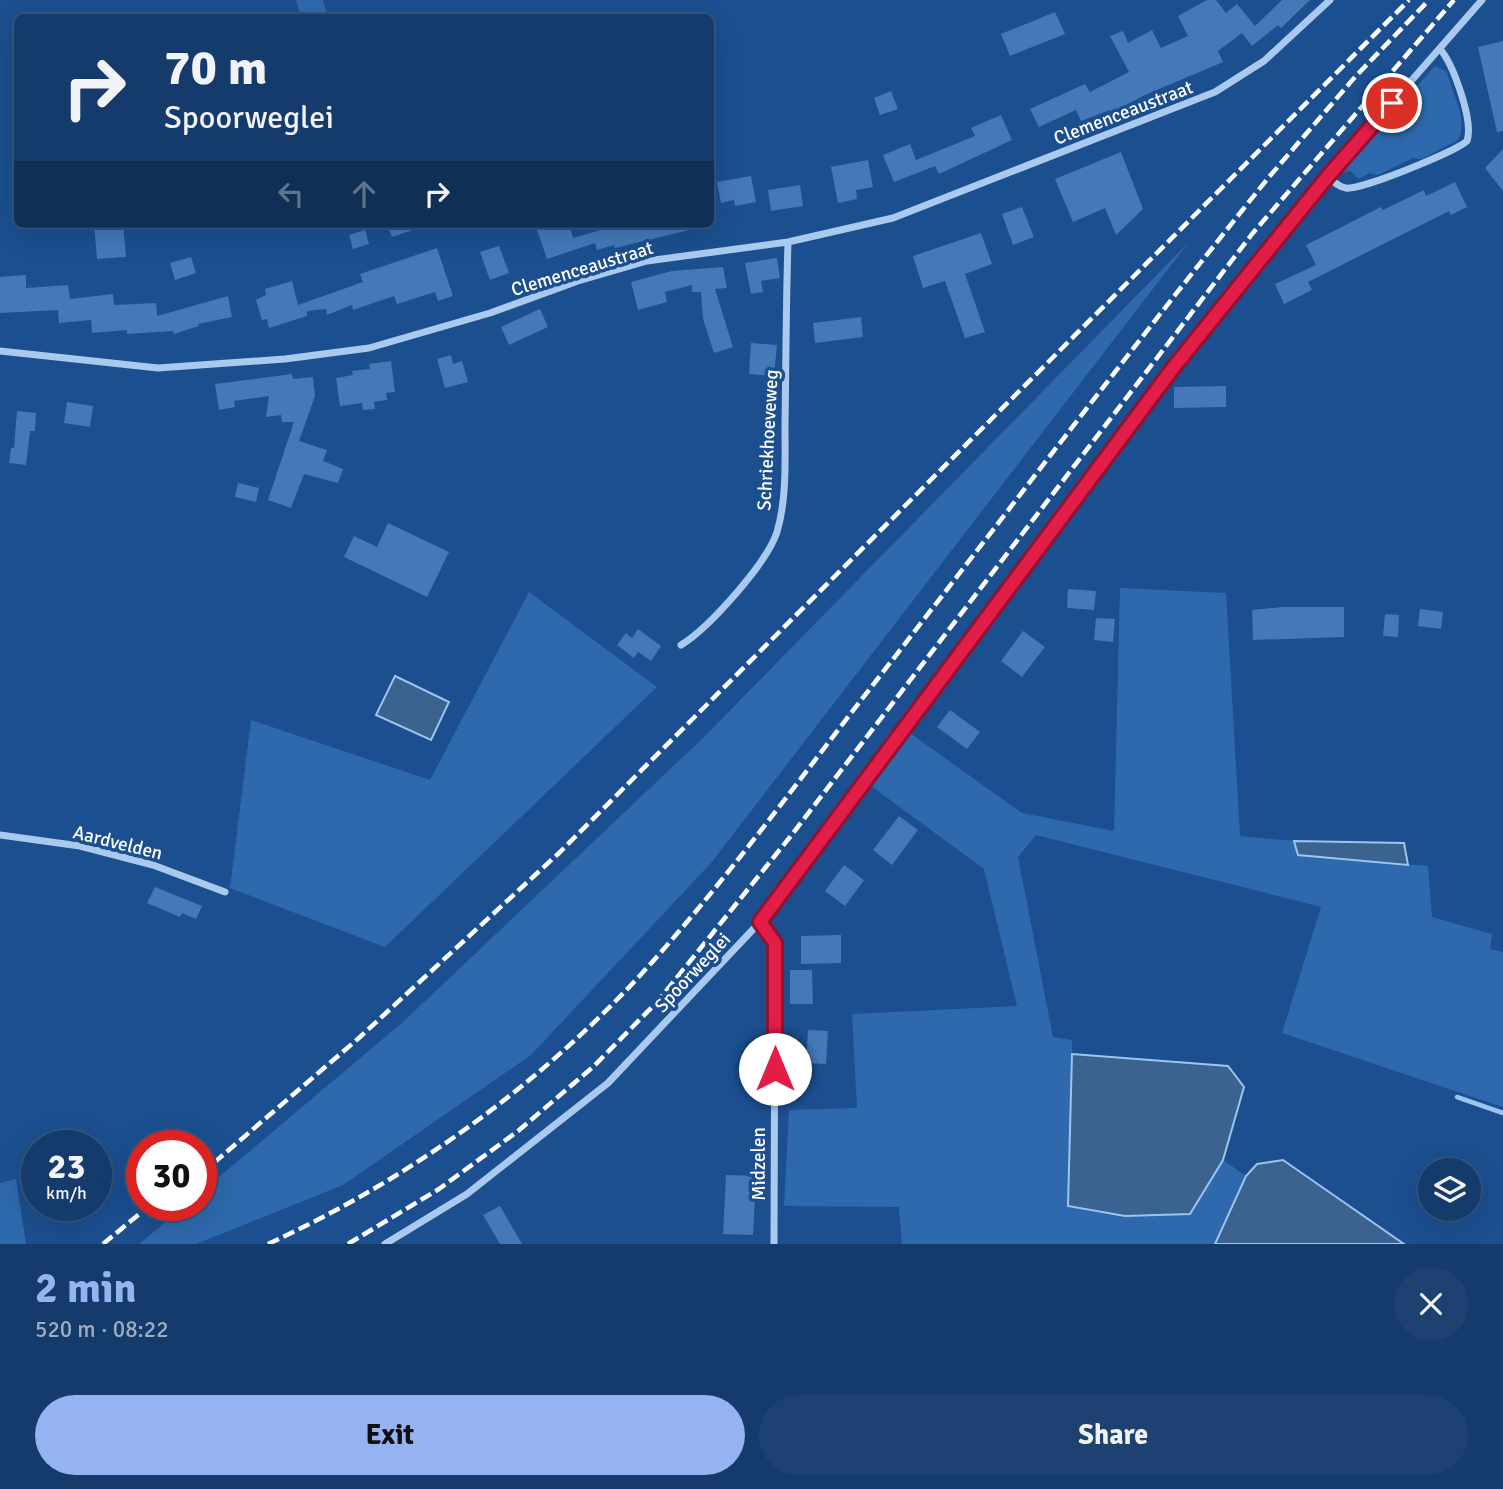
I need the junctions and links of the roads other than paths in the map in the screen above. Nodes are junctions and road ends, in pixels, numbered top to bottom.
1 (1330, 0) edge
2 (1482, 0) edge
3 (1440, 49) junction
4 (1328, 176) junction
5 (788, 242) junction
6 (0, 351) edge
7 (681, 645) dead end
8 (0, 835) edge
9 (225, 892) dead end
10 (760, 922) junction
11 (385, 1244) edge
12 (774, 1244) edge

1 - 5 street, Clemenceaustraat
2 - 3 street, Spoorweglei
3 - 4 street, Spoorweglei
3 - 4 street
4 - 10 street, Spoorweglei
5 - 6 street, Clemenceaustraat
5 - 7 street, Schriekhoeveweg
8 - 9 street, Aardvelden
10 - 11 street, Spoorweglei
10 - 12 street, Midzelen

